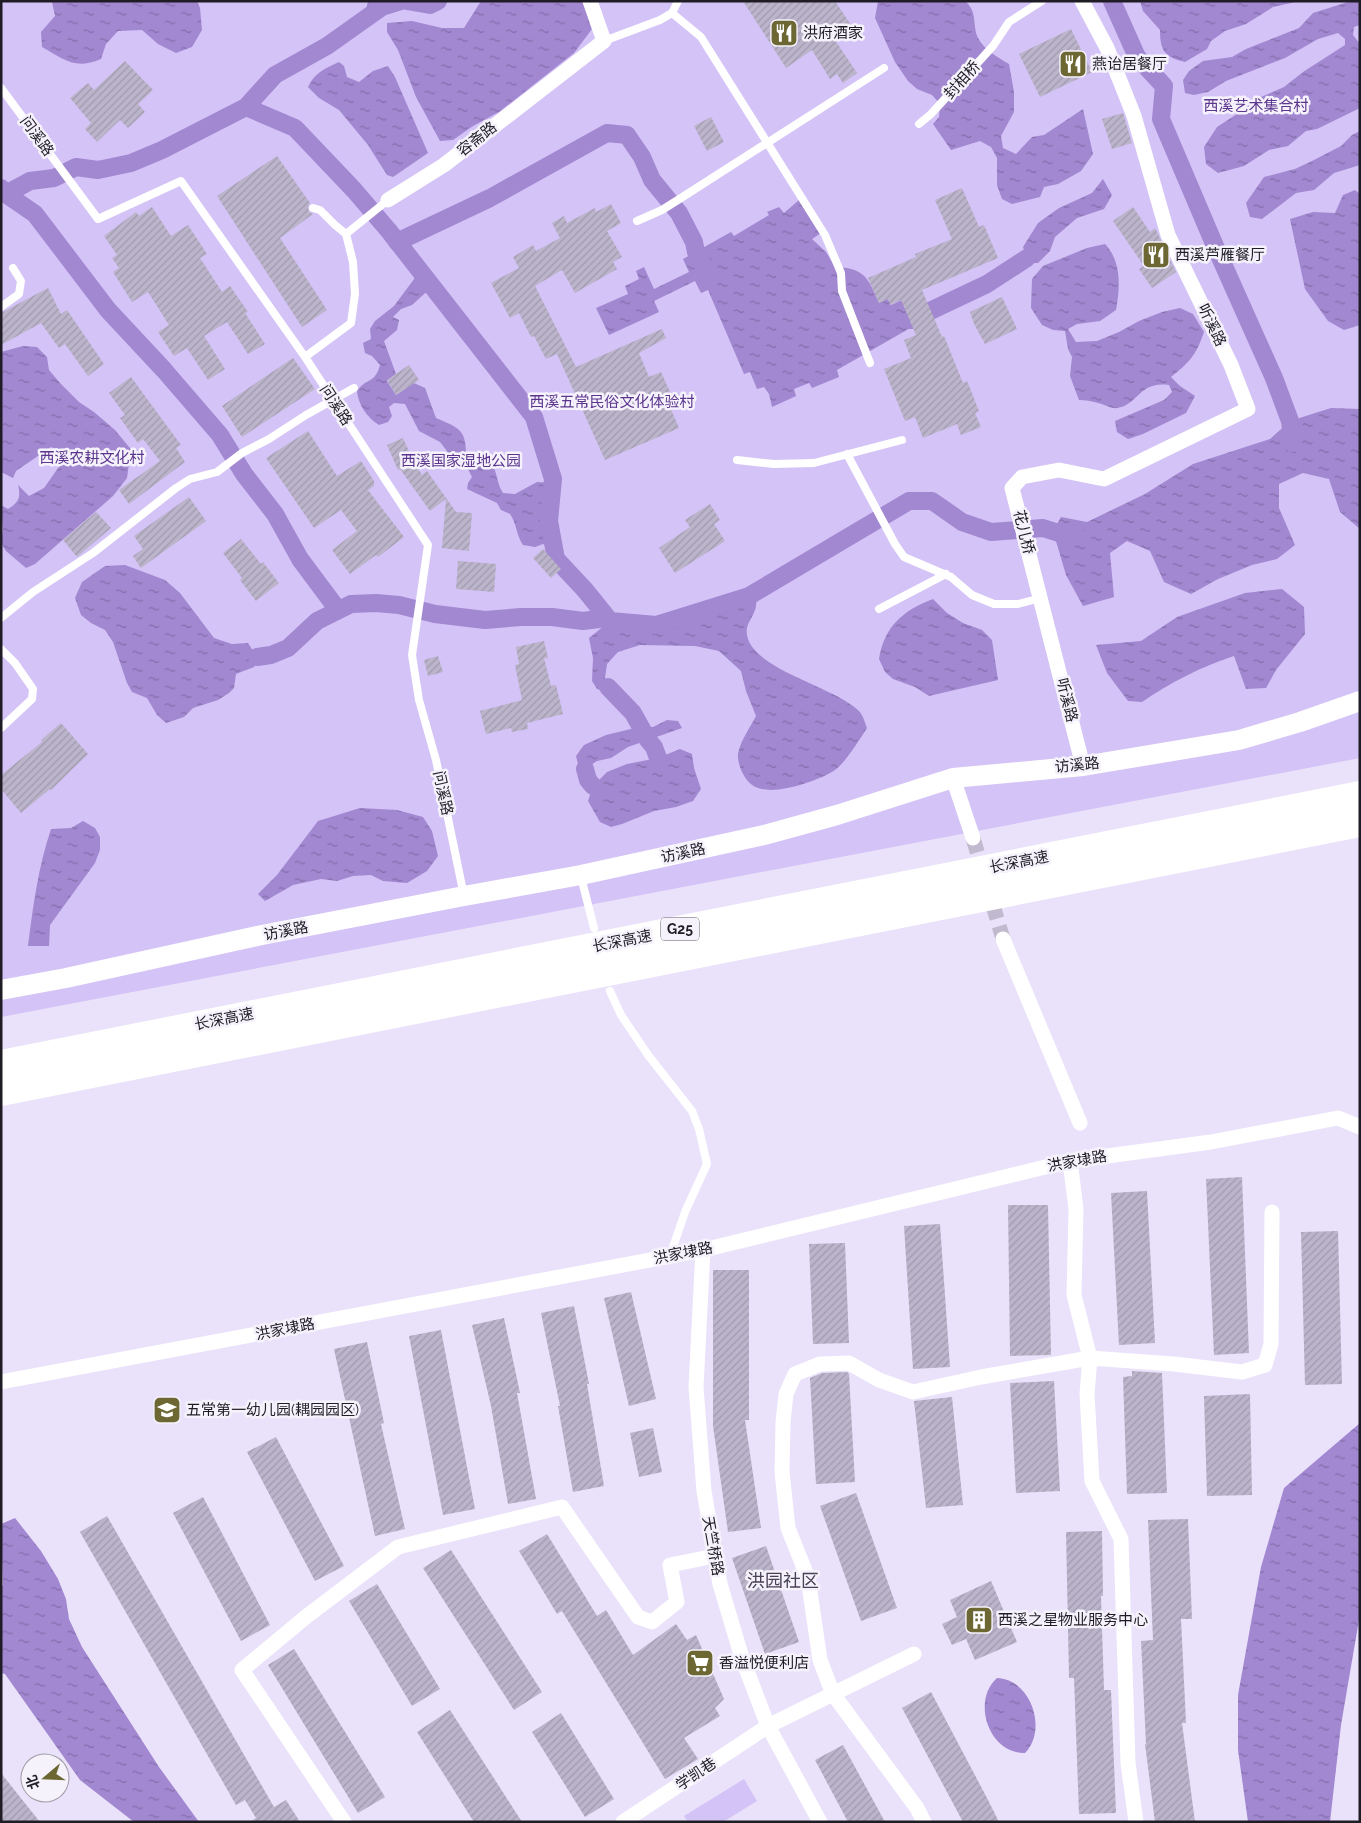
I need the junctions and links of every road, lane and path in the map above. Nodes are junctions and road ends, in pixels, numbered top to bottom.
1 (590, 1) edge
2 (678, 1) edge
3 (1042, 1) edge
4 (1082, 1) edge
5 (672, 13) junction
6 (604, 41) junction
7 (884, 68) dead end
8 (1, 88) edge
9 (919, 124) dead end
10 (767, 143) junction
11 (388, 200) joint
12 (313, 208) dead end
13 (637, 221) dead end
14 (346, 234) junction
15 (13, 268) dead end
16 (1, 307) edge
17 (305, 357) junction
18 (870, 363) dead end
19 (354, 388) dead end
20 (333, 400) junction
21 (902, 440) dead end
22 (848, 454) junction
23 (737, 460) dead end
24 (1012, 488) joint
25 (946, 574) junction
26 (1035, 577) joint
27 (1041, 598) junction
28 (879, 609) dead end
29 (2, 616) edge
30 (1, 649) edge
31 (1360, 701) edge
32 (1, 728) edge
33 (1083, 766) junction
34 (953, 778) junction
35 (1360, 795) edge
36 (1360, 823) edge
37 (973, 838) tunnel mouth
38 (581, 875) junction
39 (464, 896) junction
40 (594, 928) dead end
41 (1003, 939) tunnel mouth
42 (1, 990) edge
43 (610, 991) dead end
44 (1, 1064) edge
45 (1, 1092) edge
46 (1080, 1123) dead end
47 (1360, 1127) edge
48 (1070, 1161) junction
49 (1272, 1212) dead end
50 (703, 1250) junction
51 (670, 1256) junction
52 (1090, 1358) junction
53 (1, 1382) edge
54 (715, 1556) junction
55 (914, 1654) dead end
56 (833, 1694) junction
57 (768, 1726) junction
58 (344, 1822) edge
59 (624, 1822) edge
60 (820, 1822) edge
61 (924, 1822) edge
62 (1136, 1822) edge

1 - 6 street
2 - 5 lane
3 - 9 lane, 封相桥
4 - 24 street, 听溪路
5 - 6 lane
5 - 10 lane
6 - 11 street, 容斋路
7 - 10 lane
8 - 17 lane, 问溪路
10 - 13 lane
10 - 18 lane
11 - 14 lane, 容斋路
12 - 14 lane
14 - 17 lane
15 - 16 lane
17 - 20 lane, 问溪路
19 - 20 lane
20 - 29 lane
20 - 39 lane, 问溪路
21 - 22 lane
22 - 23 lane
22 - 25 lane
24 - 26 street, 花儿桥
25 - 27 lane
25 - 28 lane
26 - 27 street, 听溪路
27 - 33 street, 听溪路
30 - 32 lane
31 - 33 street, 访溪路
33 - 34 street, 访溪路
34 - 37 street
34 - 38 street, 访溪路
35 - 44 highway, 长深高速 / G25
36 - 45 highway, 长深高速 / G25
38 - 39 street, 访溪路
38 - 40 lane
39 - 42 street, 访溪路
41 - 46 street
43 - 51 lane
47 - 48 street, 洪家埭路
48 - 50 street, 洪家埭路
48 - 52 street
49 - 52 street
50 - 51 street, 洪家埭路
50 - 54 street, 天竺桥路
51 - 53 street, 洪家埭路
52 - 56 street
52 - 62 street
54 - 57 street, 天竺桥路
54 - 58 street
55 - 56 street, 学凯巷
56 - 57 street, 学凯巷
56 - 61 street
57 - 59 street, 学凯巷
57 - 60 street, 天竺桥路

